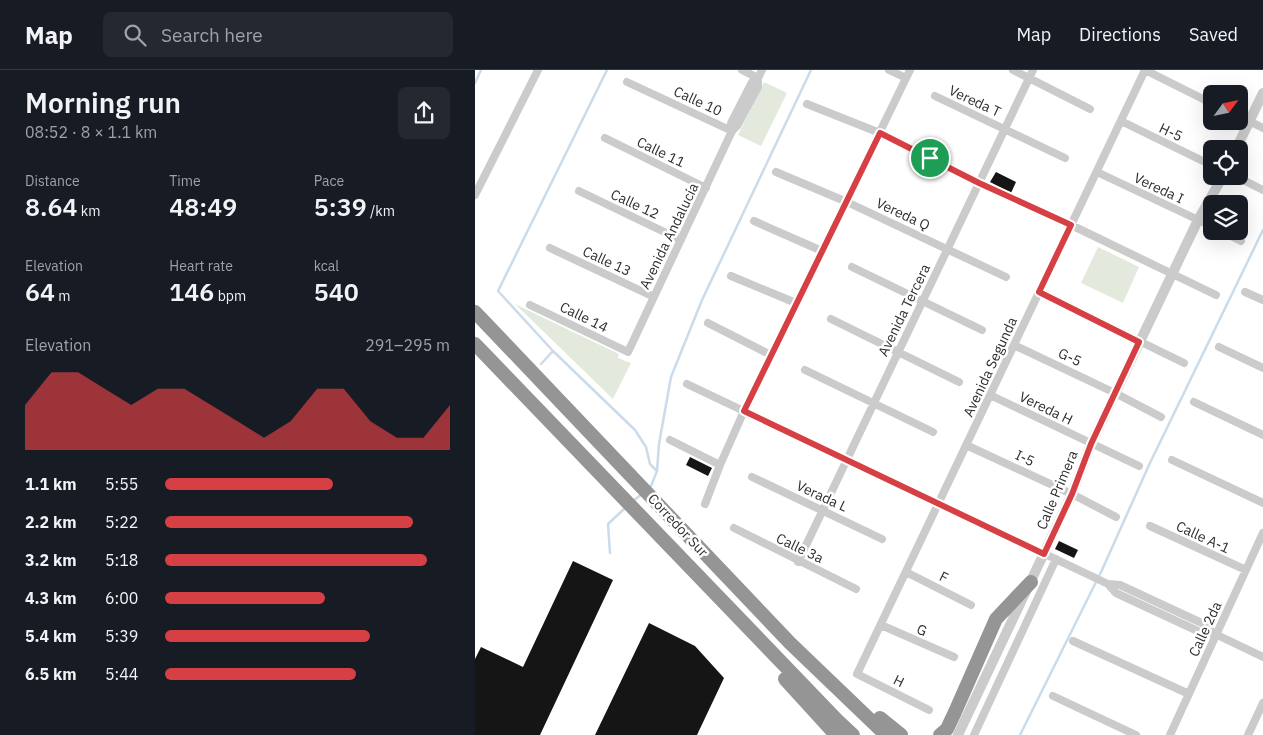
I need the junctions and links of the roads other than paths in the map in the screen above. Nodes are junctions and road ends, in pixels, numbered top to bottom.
1 (537, 70) edge
2 (742, 70) edge
3 (762, 70) edge
4 (889, 70) edge
5 (910, 70) edge
6 (1013, 70) edge
7 (1145, 70) edge
8 (1031, 74) edge
9 (758, 78) junction
10 (906, 78) junction
11 (627, 82) dead end
12 (1263, 93) edge
13 (935, 96) dead end
14 (1203, 99) edge
15 (807, 104) dead end
16 (1090, 109) dead end
17 (1121, 122) junction
18 (1249, 122) junction
19 (1263, 128) edge
20 (1005, 129) junction
21 (732, 131) junction
22 (880, 133) junction
23 (605, 138) dead end
24 (1241, 140) edge
25 (1065, 158) dead end
26 (1203, 161) edge
27 (776, 172) dead end
28 (1097, 172) junction
29 (1248, 182) edge
30 (979, 183) junction
31 (1218, 185) edge
32 (706, 188) junction
33 (1263, 190) edge
34 (579, 191) dead end
35 (475, 195) edge
36 (847, 202) junction
37 (1198, 220) junction
38 (755, 221) dead end
39 (1203, 222) edge
40 (1071, 225) junction
41 (681, 240) junction
42 (550, 248) dead end
43 (948, 249) junction
44 (822, 251) junction
45 (853, 267) dead end
46 (1173, 274) junction
47 (731, 276) dead end
48 (1006, 278) dead end
49 (1039, 292) junction
50 (1245, 292) dead end
51 (1216, 295) dead end
52 (654, 297) junction
53 (1263, 300) edge
54 (922, 301) junction
55 (796, 304) junction
56 (531, 305) dead end
57 (475, 312) edge
58 (831, 318) dead end
59 (708, 323) dead end
60 (982, 330) dead end
61 (1139, 342) junction
62 (475, 344) edge
63 (1014, 345) junction
64 (1219, 347) dead end
65 (628, 352) joint
66 (898, 352) junction
67 (771, 355) junction
68 (1184, 363) dead end
69 (1263, 368) edge
70 (805, 370) dead end
71 (959, 382) dead end
72 (687, 384) dead end
73 (1115, 393) junction
74 (990, 395) junction
75 (1194, 402) dead end
76 (874, 403) junction
77 (744, 411) junction
78 (1161, 417) dead end
79 (933, 432) dead end
80 (1263, 435) edge
81 (670, 440) dead end
82 (1091, 444) junction
83 (967, 445) junction
84 (847, 460) junction
85 (1172, 460) dead end
86 (720, 465) junction
87 (1139, 466) dead end
88 (752, 478) dead end
89 (1072, 494) junction
90 (939, 503) junction
91 (1263, 503) edge
92 (705, 504) dead end
93 (823, 510) junction
94 (1116, 517) dead end
95 (1150, 526) dead end
96 (734, 528) dead end
97 (1263, 533) edge
98 (882, 539) dead end
99 (1044, 554) junction
100 (1055, 559) junction
101 (798, 562) junction
102 (1246, 570) junction
103 (905, 572) junction
104 (1031, 582) junction
105 (856, 589) dead end
106 (718, 597) junction
107 (971, 605) dead end
108 (881, 625) junction
109 (1214, 633) junction
110 (1073, 640) dead end
111 (790, 643) junction
112 (954, 657) dead end
113 (1263, 657) edge
114 (857, 674) joint
115 (1189, 694) junction
116 (1053, 696) dead end
117 (1263, 703) edge
118 (929, 710) dead end
119 (836, 735) edge
120 (852, 735) edge
121 (886, 735) edge
122 (901, 735) edge
123 (940, 735) edge
124 (958, 735) edge
125 (974, 735) edge
126 (1137, 735) edge
127 (1170, 735) edge
128 (1248, 735) edge

1 - 35 street
2 - 9 street
3 - 9 street, Avenida Andalucía
4 - 10 street
5 - 10 street
6 - 8 street
7 - 14 street
7 - 17 street, Avenida Segunda
8 - 16 street
8 - 20 street, Avenida Tercera
9 - 21 street, Avenida Andalucía
10 - 22 street
11 - 21 street, Calle 10
12 - 18 street
13 - 20 street, Vereda T
15 - 22 street
17 - 26 street, H-5
17 - 28 street, Avenida Segunda
18 - 19 street
18 - 24 street
20 - 25 street, Vereda T
20 - 30 street, Avenida Tercera
21 - 32 street, Avenida Andalucía
22 - 30 street
22 - 36 street
23 - 32 street, Calle 11
27 - 36 street, Vereda Q
28 - 37 street, Vereda I
28 - 40 street, Avenida Segunda
29 - 33 street
30 - 40 street
30 - 43 street, Avenida Tercera
31 - 37 street, Calle Primera
32 - 41 street, Avenida Andalucía
34 - 41 street, Calle 12
36 - 43 street, Vereda Q
36 - 44 street
37 - 39 street, Vereda I
37 - 46 street, Calle Primera
38 - 44 street
40 - 46 street
40 - 49 street, Avenida Segunda
41 - 52 street, Avenida Andalucía
42 - 52 street, Calle 13
43 - 48 street, Vereda Q
43 - 54 street, Avenida Tercera
44 - 55 street
45 - 54 street
46 - 51 street
46 - 61 street, Calle Primera
47 - 55 street
49 - 61 street
49 - 63 street, Avenida Segunda
50 - 53 street
52 - 65 street, Avenida Andalucía
54 - 60 street
54 - 66 street, Avenida Tercera
55 - 67 street
56 - 65 street, Calle 14
57 - 111 highway, Corredor Sur
58 - 66 street
59 - 67 street
61 - 68 street
61 - 73 street, Calle Primera
62 - 106 highway, Corredor Sur
63 - 73 street, G-5
63 - 74 street, Avenida Segunda
64 - 69 street
66 - 71 street
66 - 76 street, Avenida Tercera
67 - 77 street
70 - 76 street
72 - 77 street
73 - 78 street, G-5
73 - 82 street, Calle Primera
74 - 82 street, Vereda H
74 - 83 street, Avenida Segunda
75 - 80 street
76 - 79 street
76 - 84 street, Avenida Tercera
77 - 84 street
77 - 86 street
81 - 86 street
82 - 87 street, Vereda H
82 - 89 street, Calle Primera
83 - 89 street, I-5
83 - 90 street, Avenida Segunda
84 - 90 street
84 - 93 street, Avenida Tercera
85 - 91 street
86 - 92 street
88 - 93 street, Verada L
89 - 94 street, I-5
89 - 99 street, Calle Primera
90 - 99 street
90 - 103 street, Avenida Segunda
93 - 98 street, Verada L
93 - 101 street, Avenida Tercera
95 - 102 street, Calle A-1
96 - 101 street, Calle 3a
97 - 102 street, Calle 2da
99 - 100 street
99 - 104 street, Calle Primera
100 - 109 street
100 - 125 street
101 - 105 street, Calle 3a
102 - 109 street, Calle 2da
103 - 107 street, F
103 - 108 street, Avenida Segunda
104 - 123 highway
104 - 124 street, Calle Primera
106 - 119 highway
106 - 120 highway, Corredor Sur
108 - 112 street, G
108 - 114 street, Avenida Segunda
109 - 113 street
109 - 115 street, Calle 2da
110 - 115 street
111 - 121 highway, Corredor Sur
111 - 122 highway
114 - 118 street, H
115 - 127 street, Calle 2da
116 - 126 street
117 - 128 street

